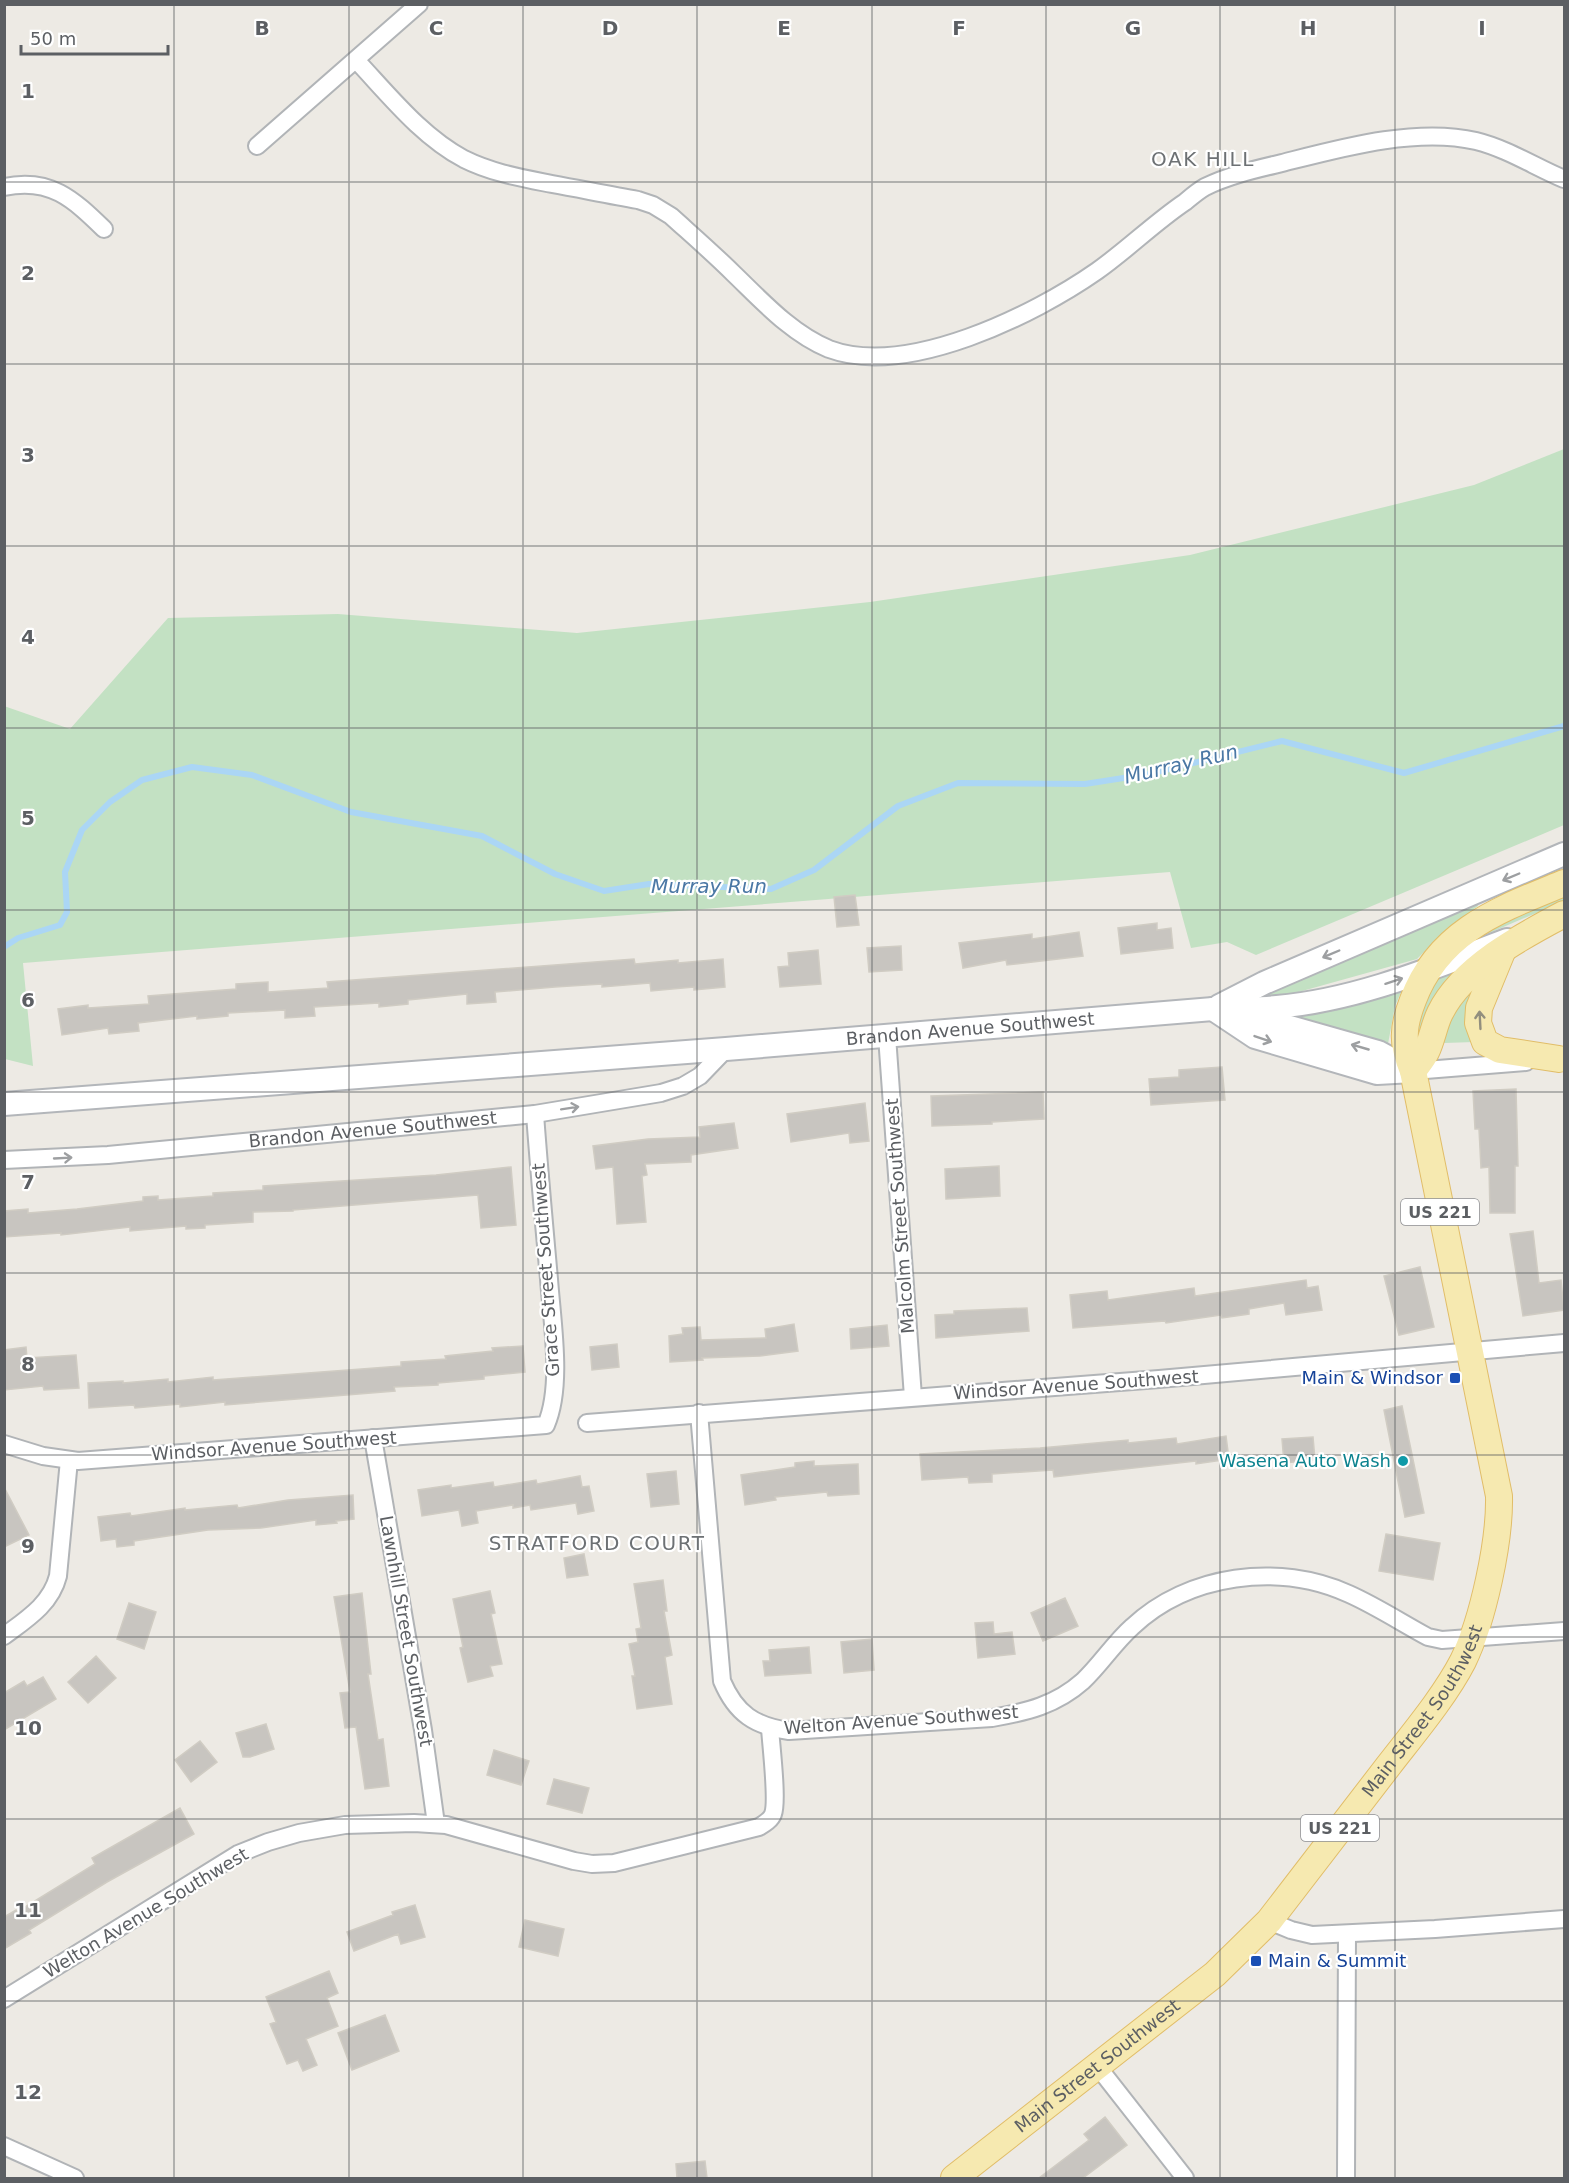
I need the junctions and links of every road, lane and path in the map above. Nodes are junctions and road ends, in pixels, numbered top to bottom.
1 (419, 4) edge
2 (356, 60) junction
3 (257, 146) dead end
4 (1564, 179) edge
5 (4, 187) edge
6 (104, 229) dead end
7 (1564, 854) edge
8 (1564, 883) edge
9 (1564, 914) edge
10 (1533, 930) junction
11 (1503, 950) junction
12 (1428, 970) junction
13 (1213, 1009) junction
14 (887, 1036) junction
15 (726, 1049) junction
16 (1562, 1059) edge
17 (1413, 1071) junction
18 (4, 1104) edge
19 (535, 1114) junction
20 (4, 1160) edge
21 (1564, 1343) edge
22 (1469, 1352) junction
23 (913, 1397) junction
24 (699, 1413) junction
25 (587, 1423) dead end
26 (546, 1425) joint
27 (373, 1438) junction
28 (4, 1443) edge
29 (69, 1460) junction
30 (1564, 1631) edge
31 (4, 1636) edge
32 (1472, 1637) junction
33 (770, 1728) junction
34 (436, 1824) junction
35 (1564, 1919) edge
36 (1269, 1921) junction
37 (1347, 1934) junction
38 (4, 1999) edge
39 (1098, 2067) junction
40 (4, 2146) edge
41 (75, 2178) edge
42 (954, 2178) edge
43 (1185, 2178) edge
44 (1346, 2178) edge

1 - 2 street
2 - 3 street
2 - 4 street
5 - 6 street
7 -> 13 main road, Brandon Avenue Southwest
8 - 12 main road, US 221
9 - 10 main road, Brandon Avenue Southwest
10 - 11 main road
10 - 12 main road, Brandon Avenue Southwest
16 -> 11 main road
11 - 17 main road
13 -> 12 main road, Brandon Avenue Southwest
12 - 17 main road, US 221
13 - 14 main road, Brandon Avenue Southwest
13 - 17 main road
14 - 15 main road, Brandon Avenue Southwest
14 - 23 street, Malcolm Street Southwest
15 - 18 main road, Brandon Avenue Southwest
19 -> 15 street, Brandon Avenue Southwest
16 - 17 street
17 - 22 main road, Main Street Southwest / US 221
20 -> 19 street, Brandon Avenue Southwest
19 - 26 street, Grace Street Southwest
21 - 22 street, Windsor Avenue Southwest
22 - 23 street, Windsor Avenue Southwest
22 - 32 main road, Main Street Southwest / US 221
23 - 24 street, Windsor Avenue Southwest
24 - 25 street, Windsor Avenue Southwest
24 - 33 street
26 - 27 street, Windsor Avenue Southwest
27 - 29 street, Windsor Avenue Southwest
27 - 34 street, Lawnhill Street Southwest
28 - 29 street, Windsor Avenue Southwest
29 - 31 street
30 - 32 street, Welton Avenue Southwest
32 - 33 street, Welton Avenue Southwest
32 - 36 main road, Main Street Southwest / US 221
33 - 34 street, Welton Avenue Southwest
34 - 38 street, Welton Avenue Southwest
35 - 37 street
36 - 37 street
36 - 39 main road, Main Street Southwest / US 221
37 - 44 street
39 - 42 main road, Main Street Southwest / US 221
39 - 43 street
40 - 41 street

